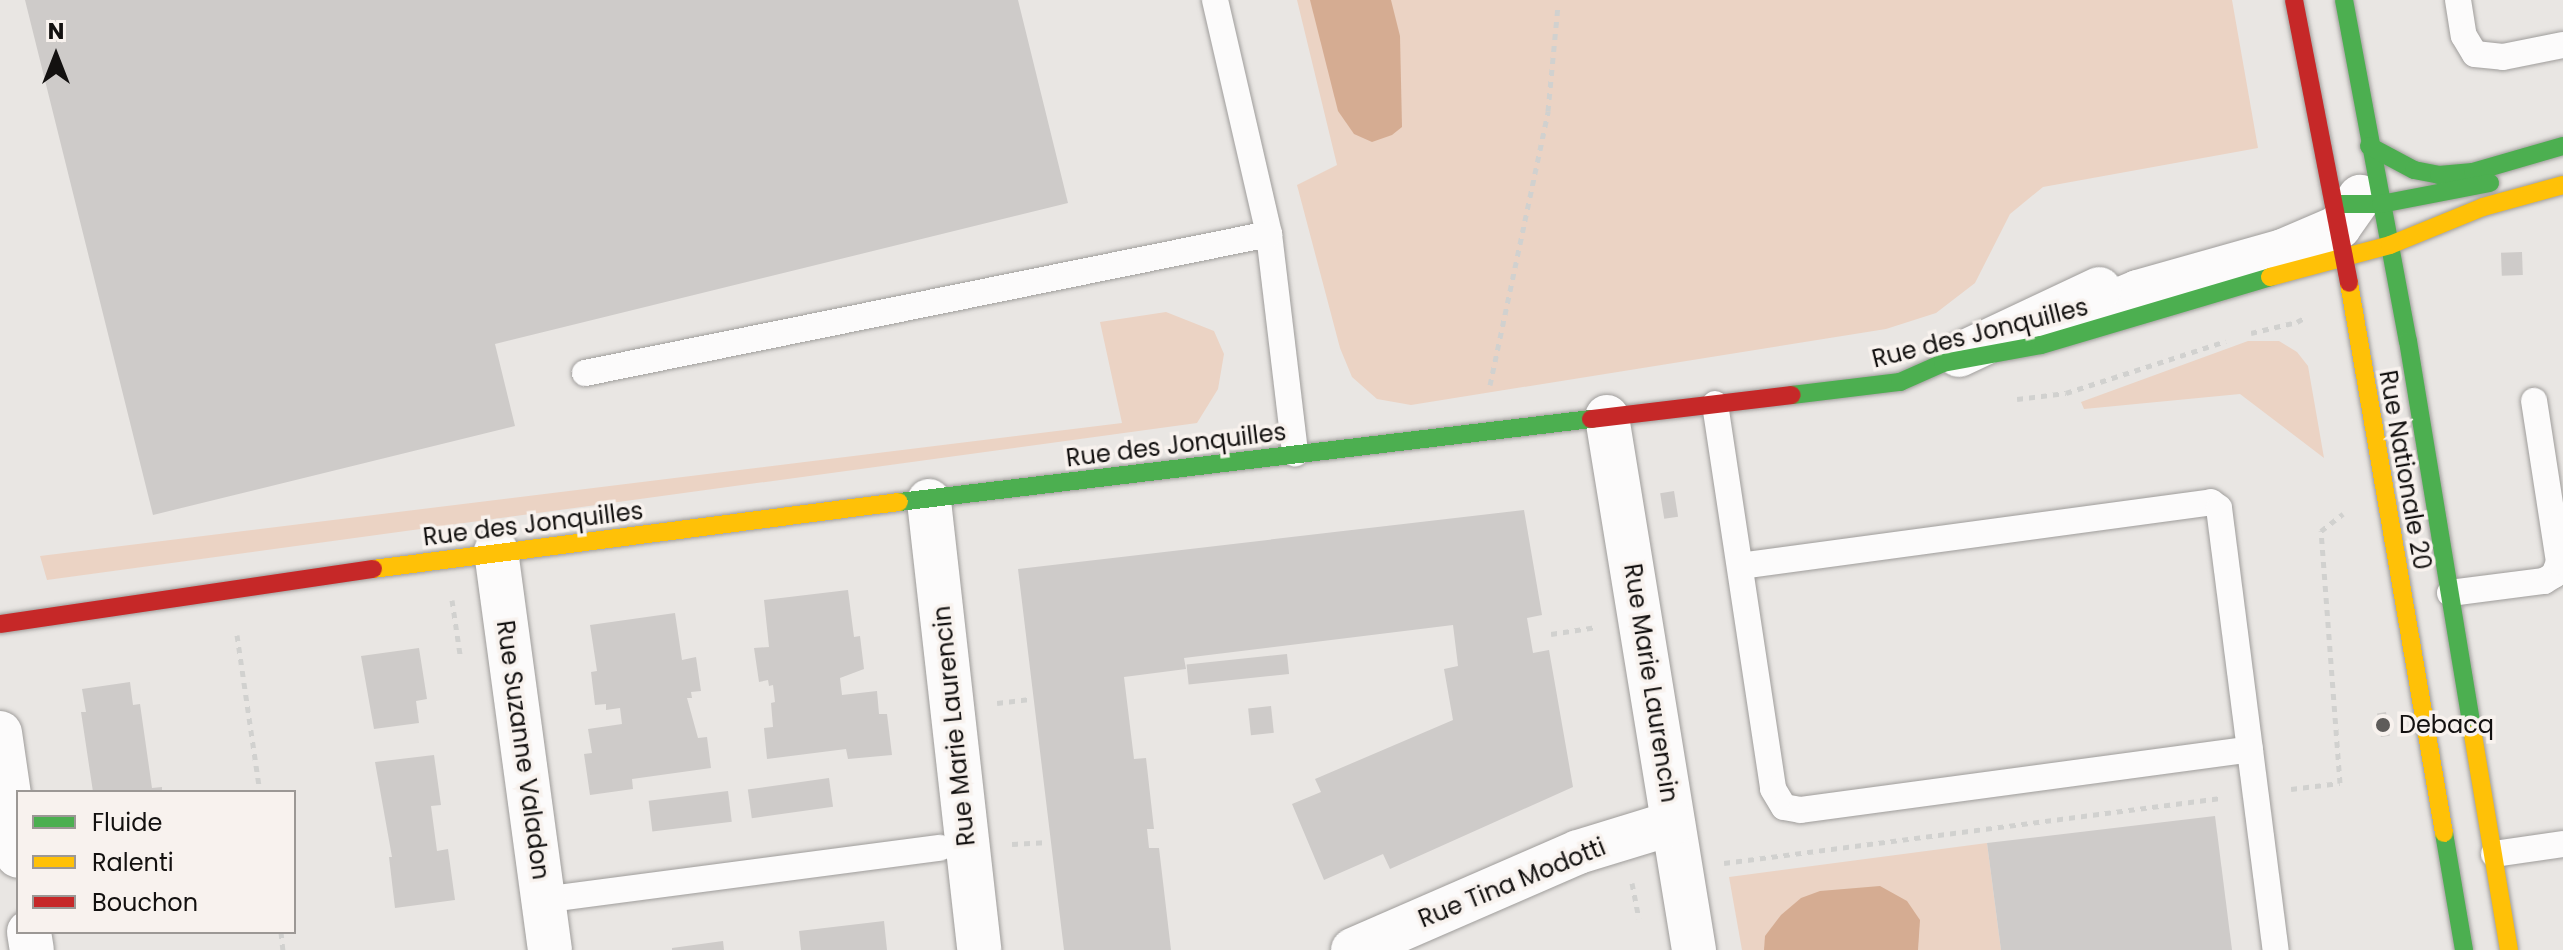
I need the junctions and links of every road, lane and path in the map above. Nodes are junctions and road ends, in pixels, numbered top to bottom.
1 (1215, 0) edge
2 (2294, 0) edge
3 (2344, 0) edge
4 (2458, 0) edge
5 (1558, 6) dead end
6 (2563, 45) edge
7 (2366, 127) junction
8 (2563, 146) edge
9 (2563, 164) edge
10 (2563, 185) edge
11 (2351, 219) junction
12 (1269, 234) junction
13 (2390, 245) junction
14 (2001, 352) joint
15 (1943, 363) junction
16 (585, 373) dead end
17 (2534, 401) dead end
18 (1715, 404) junction
19 (1607, 417) junction
20 (1491, 430) junction
21 (1295, 453) junction
22 (929, 501) junction
23 (2350, 508) dead end
24 (496, 551) junction
25 (1740, 566) junction
26 (2450, 593) junction
27 (0, 624) edge
28 (236, 631) dead end
29 (0, 733) edge
30 (2250, 749) junction
31 (260, 790) edge
32 (2277, 791) dead end
33 (2230, 797) dead end
34 (1673, 823) junction
35 (16, 842) edge
36 (2563, 844) edge
37 (940, 848) dead end
38 (2494, 854) junction
39 (1681, 869) junction
40 (543, 900) junction
41 (550, 950) edge
42 (979, 950) edge
43 (1353, 950) edge
44 (1694, 950) edge
45 (2276, 950) edge
46 (2464, 950) edge
47 (2509, 950) edge

1 - 12 lane
2 - 11 street, Rue Nationale 20
3 - 7 street
4 - 6 lane
5 - 20 path
7 - 8 street
7 - 11 street
9 - 11 street
10 - 13 street
11 - 13 street
11 - 13 street, Rue Nationale 20
11 - 14 street
11 - 15 street
11 - 46 street, Rue Nationale 20
12 - 16 lane
12 - 21 lane
13 - 26 street, Rue Nationale 20
14 - 15 street, Rue des Jonquilles
15 - 18 street, Rue des Jonquilles
17 - 26 lane
18 - 19 street, Rue des Jonquilles
18 - 25 lane
19 - 20 street, Rue des Jonquilles
19 - 34 street, Rue Marie Laurencin
20 - 21 street, Rue des Jonquilles
21 - 22 street, Rue des Jonquilles
22 - 24 street, Rue des Jonquilles
22 - 42 street, Rue Marie Laurencin
23 - 32 path
24 - 27 street, Rue des Jonquilles
24 - 40 street, Rue Suzanne Valadon
25 - 30 lane
25 - 30 lane
26 - 38 street, Rue Nationale 20
28 - 31 path
29 - 35 street
30 - 45 lane
33 - 39 path
34 - 39 street, Rue Marie Laurencin
34 - 43 street, Rue Tina Modotti
36 - 38 lane
37 - 40 lane
38 - 47 street, Rue Nationale 20
39 - 44 street, Rue Marie Laurencin
40 - 41 street, Rue Suzanne Valadon

